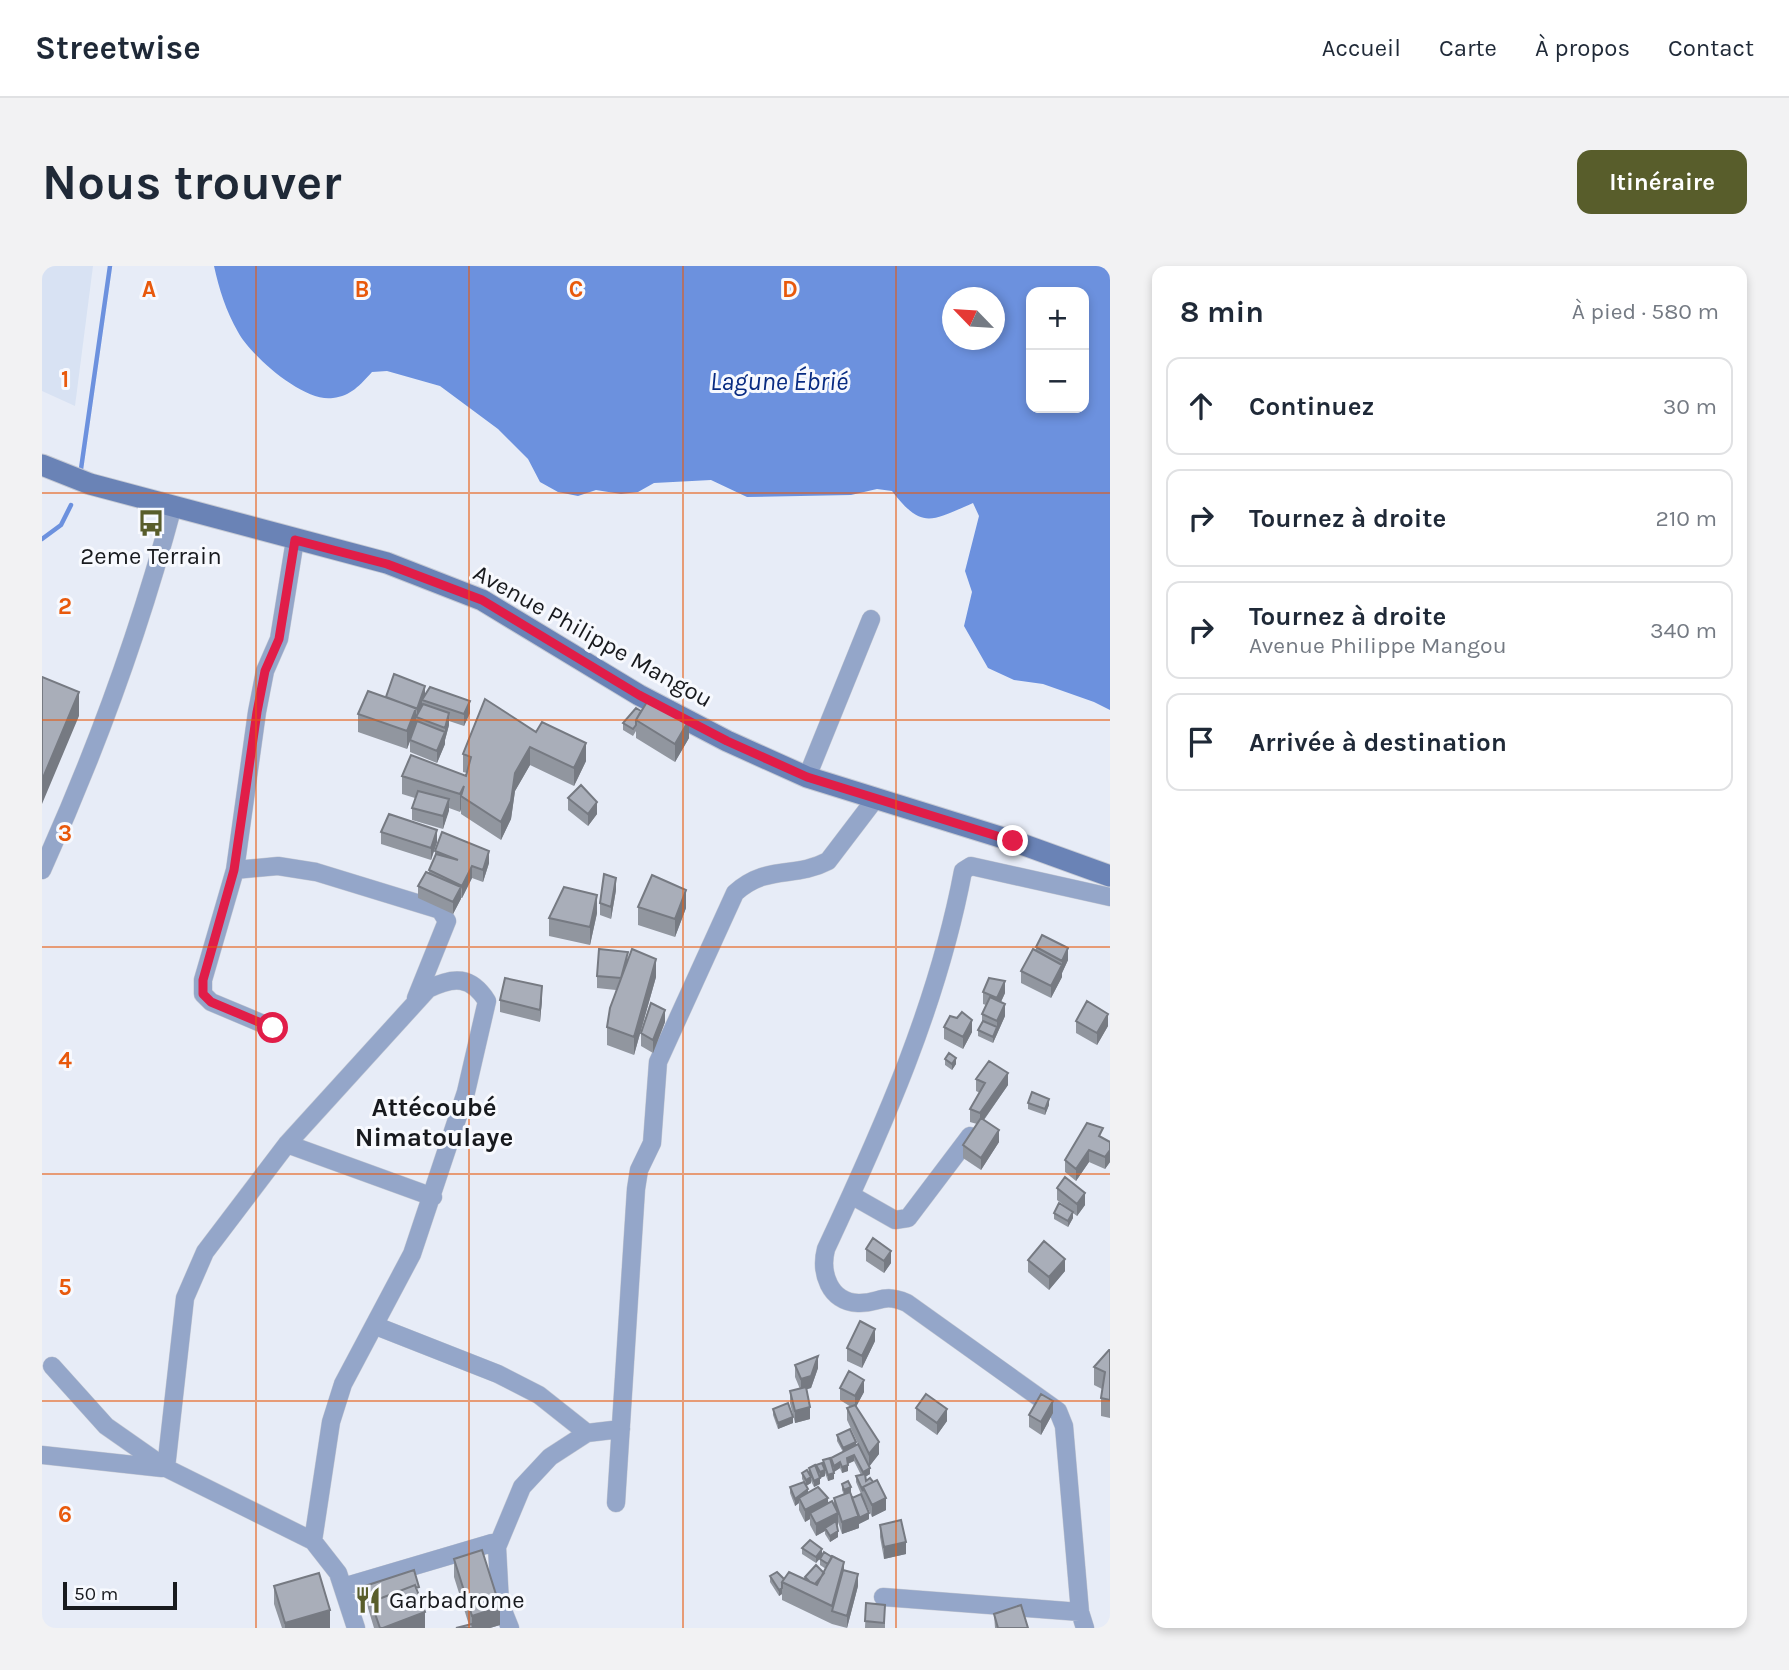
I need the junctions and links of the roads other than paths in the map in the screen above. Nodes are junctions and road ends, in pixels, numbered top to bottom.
1 (42, 465) edge
2 (173, 506) junction
3 (295, 540) junction
4 (871, 619) dead end
5 (807, 777) junction
6 (877, 798) junction
7 (42, 870) edge
8 (234, 870) junction
9 (1110, 876) edge
10 (1110, 897) edge
11 (412, 1008) junction
12 (273, 1028) dead end
13 (970, 1136) edge
14 (287, 1144) junction
15 (851, 1195) junction
16 (433, 1197) junction
17 (376, 1326) junction
18 (52, 1366) dead end
19 (621, 1429) junction
20 (587, 1433) junction
21 (42, 1455) edge
22 (166, 1468) junction
23 (616, 1503) dead end
24 (313, 1541) junction
25 (497, 1547) junction
26 (343, 1587) junction
27 (883, 1597) dead end
28 (1082, 1620) edge
29 (356, 1628) edge
30 (510, 1628) edge

1 - 2 street, Avenue Philippe Mangou
2 - 3 street, Avenue Philippe Mangou
2 - 7 street
3 - 5 street, Avenue Philippe Mangou
3 - 8 street
4 - 5 street
5 - 6 street, Avenue Philippe Mangou
6 - 9 street, Avenue Philippe Mangou
6 - 19 street
8 - 11 street
8 - 12 street
10 - 15 street
11 - 14 street
11 - 16 street
13 - 15 street
14 - 16 street
14 - 22 street
15 - 28 street
16 - 17 street
17 - 20 street
17 - 24 street
18 - 22 street
19 - 20 street
19 - 23 street
20 - 25 street
21 - 22 street
22 - 24 street
24 - 26 street
25 - 26 street
25 - 30 street
26 - 29 street
27 - 28 street

